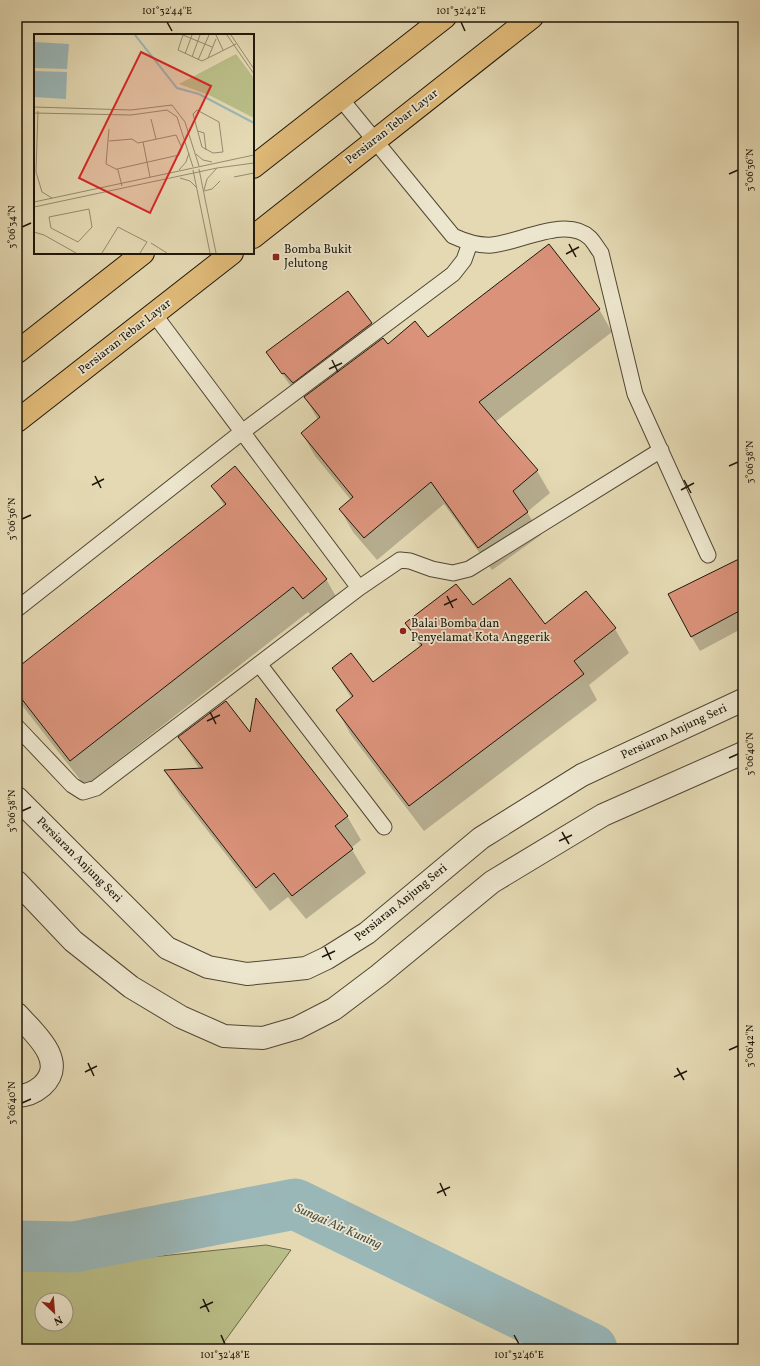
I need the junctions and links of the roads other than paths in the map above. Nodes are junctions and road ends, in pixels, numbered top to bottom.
1 (445, 17) edge
2 (532, 17) edge
3 (341, 99) junction
4 (374, 141) junction
5 (254, 166) edge
6 (254, 236) edge
7 (470, 243) junction
8 (142, 254) edge
9 (231, 254) edge
10 (154, 314) junction
11 (17, 352) edge
12 (17, 421) edge
13 (242, 432) junction
14 (661, 450) junction
15 (708, 554) dead end
16 (359, 588) junction
17 (17, 609) edge
18 (259, 664) junction
19 (743, 700) edge
20 (17, 727) edge
21 (743, 753) edge
22 (17, 798) edge
23 (384, 827) dead end
24 (18, 885) edge
25 (17, 1014) edge
26 (17, 1096) edge

1 - 3 main road
2 - 4 main road, Persiaran Tebar Layar
3 - 4 lane
3 - 5 main road
4 - 6 main road, Persiaran Tebar Layar
4 - 7 lane
7 - 13 lane
7 - 14 lane
8 - 11 main road
9 - 10 main road, Persiaran Tebar Layar
10 - 12 main road, Persiaran Tebar Layar
10 - 13 lane
13 - 16 lane
13 - 17 lane
14 - 15 lane
14 - 16 lane
16 - 18 lane
18 - 20 lane
18 - 23 lane
19 - 22 street, Persiaran Anjung Seri
21 - 24 street
25 - 26 street

